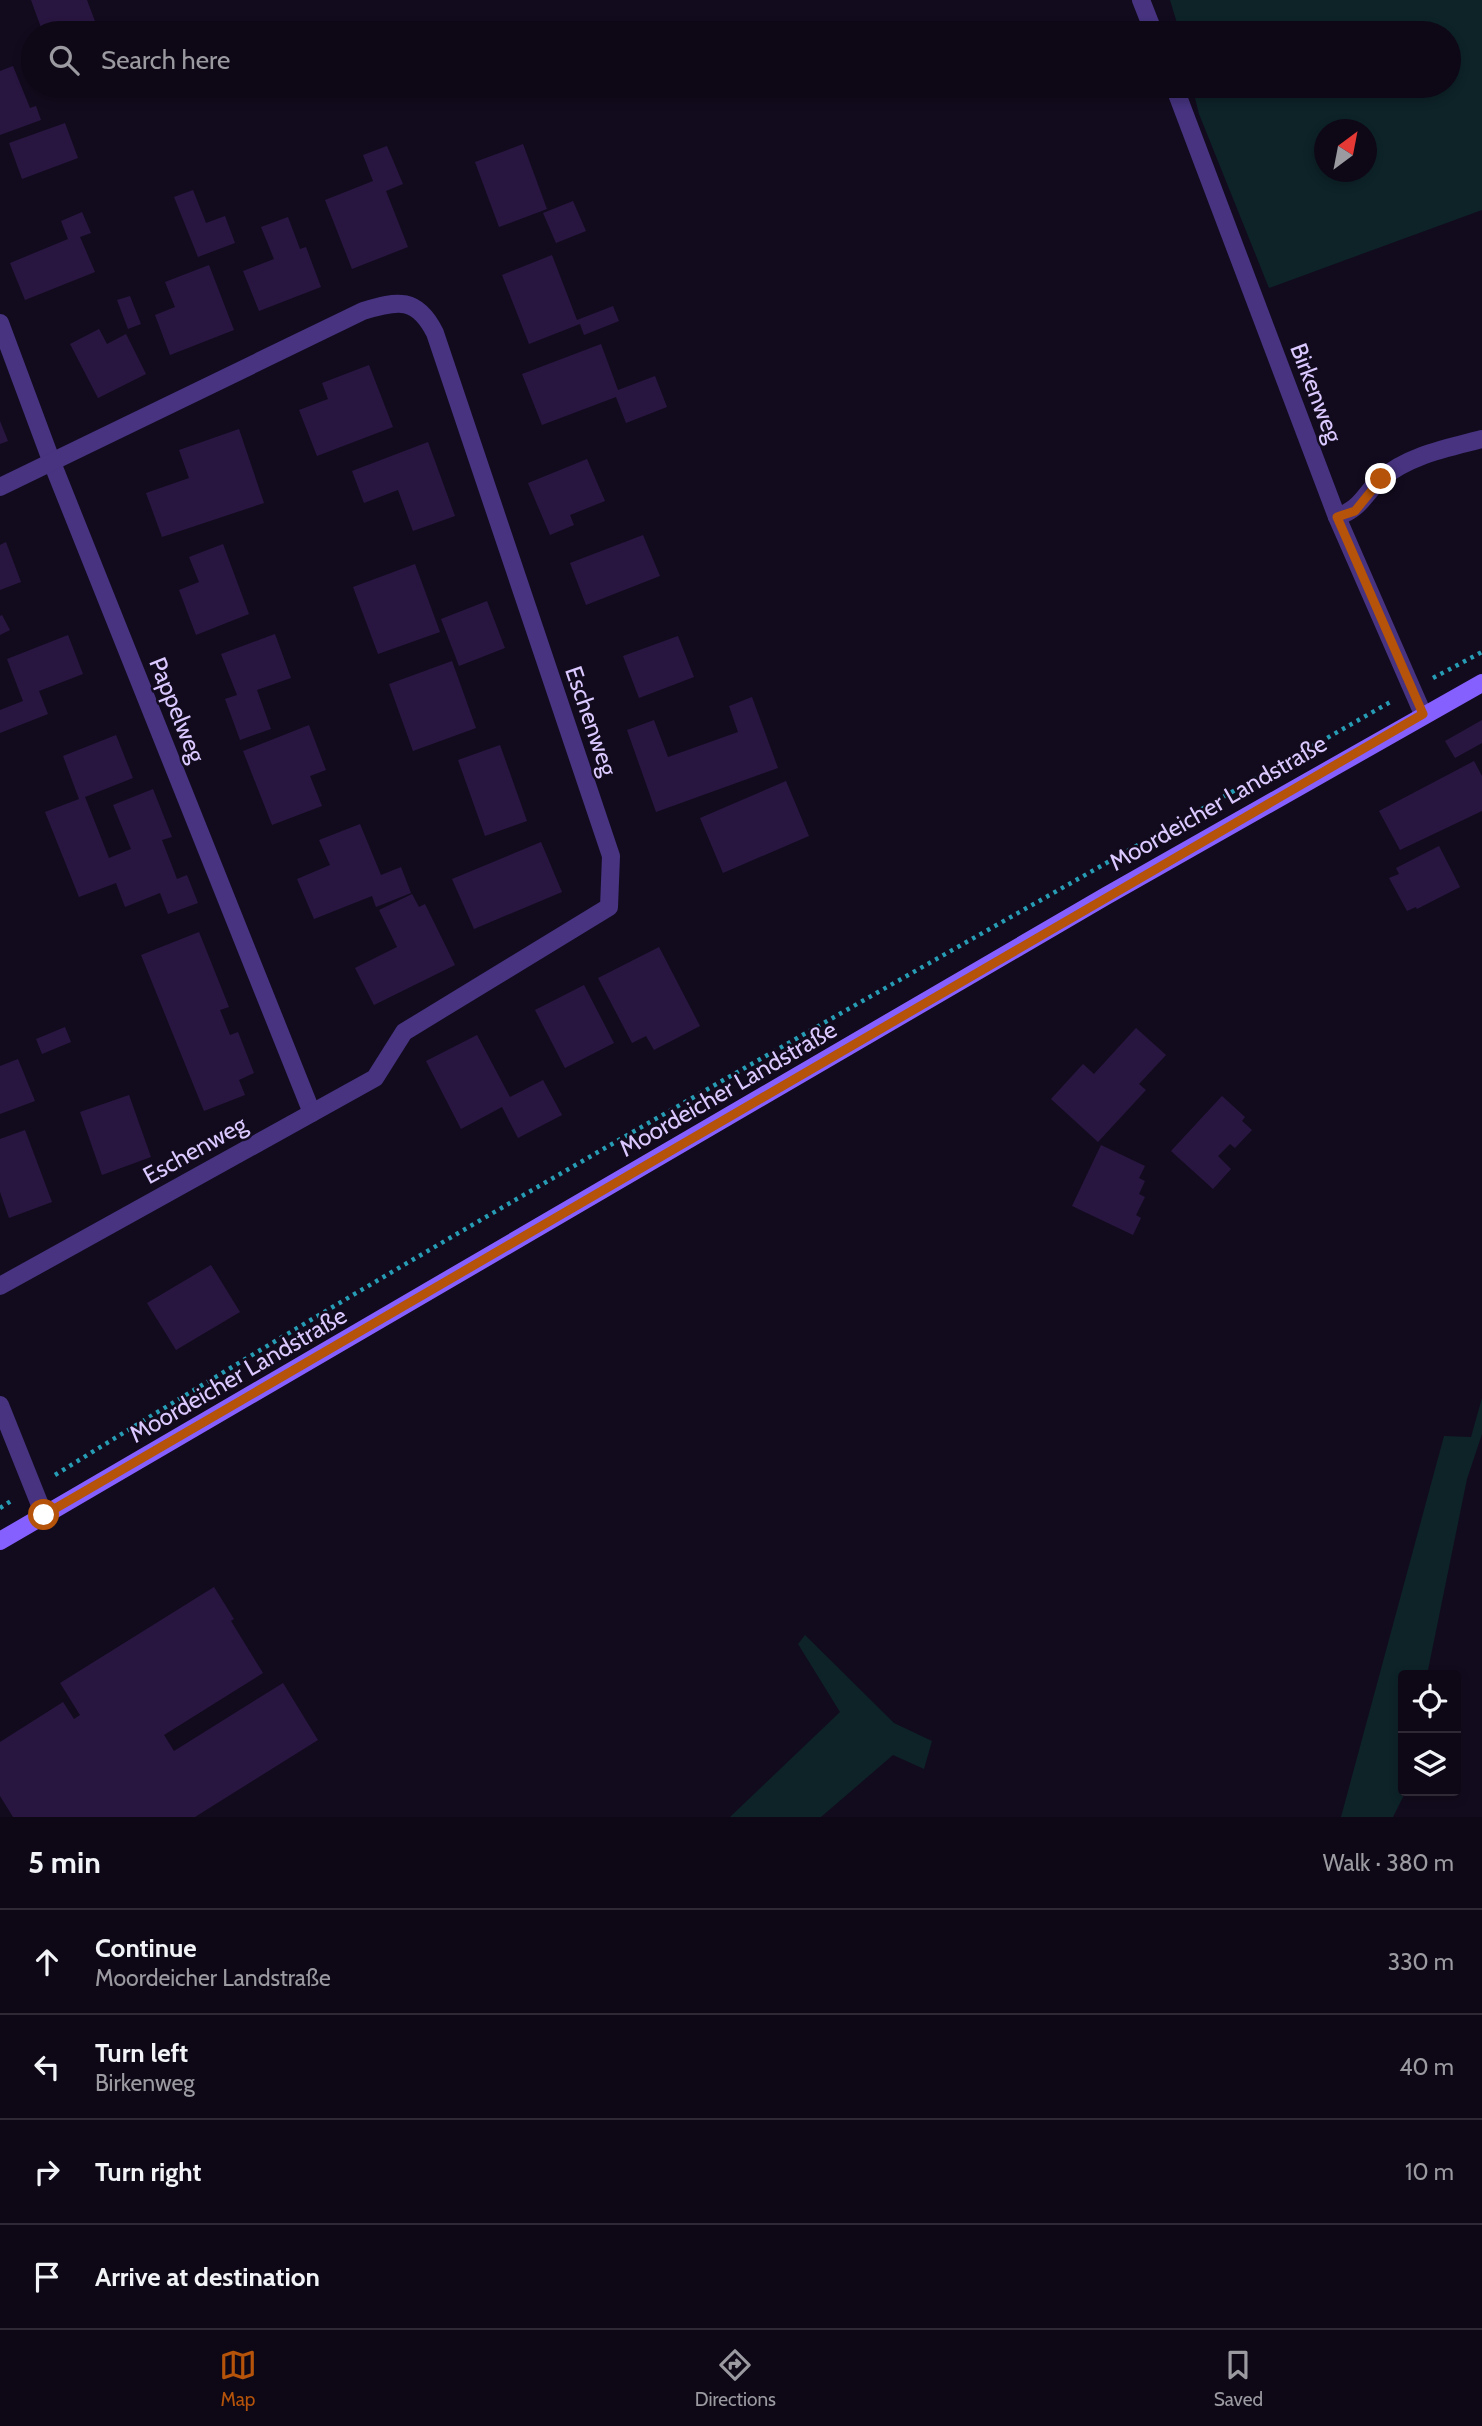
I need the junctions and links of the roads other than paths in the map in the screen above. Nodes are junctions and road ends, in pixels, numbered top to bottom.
1 (1141, 0) edge
2 (1149, 21) edge
3 (1179, 98) edge
4 (0, 323) edge
5 (1482, 439) edge
6 (51, 460) junction
7 (0, 487) edge
8 (1337, 517) junction
9 (1482, 683) edge
10 (1423, 714) junction
11 (312, 1113) junction
12 (0, 1286) edge
13 (0, 1405) edge
14 (44, 1515) junction
15 (0, 1541) edge

1 - 2 street
3 - 8 street, Birkenweg
4 - 6 street, Pappelweg
5 - 8 street
6 - 7 street, Eschenweg
6 - 11 street, Pappelweg
6 - 11 street, Eschenweg
8 - 10 street, Birkenweg
9 - 10 main road, Moordeicher Landstraße
10 - 14 main road, Moordeicher Landstraße
11 - 12 street, Eschenweg
13 - 14 street
14 - 15 main road, Moordeicher Landstraße

